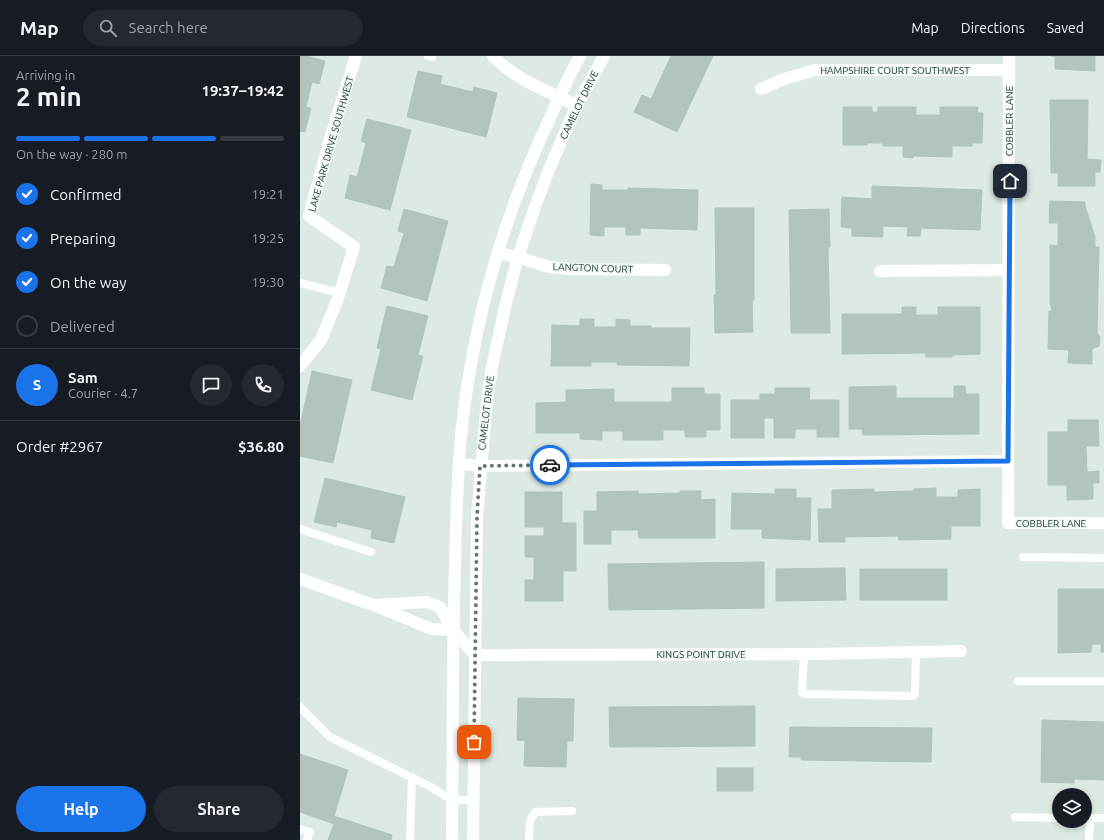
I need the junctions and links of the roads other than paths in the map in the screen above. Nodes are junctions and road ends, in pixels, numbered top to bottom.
1 (356, 56) edge
2 (493, 56) edge
3 (580, 56) edge
4 (604, 56) edge
5 (1009, 56) edge
6 (1009, 70) junction
7 (761, 89) dead end
8 (559, 97) junction
9 (577, 106) junction
10 (305, 215) edge
11 (498, 253) junction
12 (518, 257) junction
13 (666, 270) dead end
14 (880, 270) dead end
15 (1008, 270) junction
16 (300, 283) edge
17 (340, 293) junction
18 (300, 366) edge
19 (1008, 461) junction
20 (460, 464) junction
21 (480, 466) junction
22 (1104, 523) edge
23 (300, 529) edge
24 (371, 552) dead end
25 (1023, 557) dead end
26 (1104, 558) edge
27 (300, 579) edge
28 (373, 604) junction
29 (453, 630) junction
30 (961, 651) dead end
31 (916, 652) junction
32 (804, 654) junction
33 (475, 655) junction
34 (1018, 681) dead end
35 (1104, 681) edge
36 (300, 708) edge
37 (412, 777) junction
38 (452, 800) junction
39 (473, 800) junction
40 (572, 811) dead end
41 (1016, 817) dead end
42 (1052, 818) edge
43 (1092, 818) edge
44 (1104, 818) edge
45 (1088, 828) edge
46 (300, 829) edge
47 (307, 840) edge
48 (410, 840) edge
49 (452, 840) edge
50 (473, 840) edge
51 (529, 840) edge
52 (1089, 840) edge

1 - 10 street, LAKE PARK DRIVE SOUTHWEST
2 - 8 street
3 - 8 street, CAMELOT DRIVE
4 - 9 street, CAMELOT DRIVE
5 - 6 street, COBBLER LANE
6 - 7 street, HAMPSHIRE COURT SOUTHWEST
6 - 15 street, COBBLER LANE
8 - 9 street
8 - 11 street, CAMELOT DRIVE
9 - 12 street, CAMELOT DRIVE
10 - 17 street, LAKE PARK DRIVE SOUTHWEST
11 - 12 street, LANGTON COURT
11 - 20 street, CAMELOT DRIVE
12 - 13 street, LANGTON COURT
12 - 21 street, CAMELOT DRIVE
14 - 15 street
15 - 19 street, COBBLER LANE
16 - 17 lane
17 - 18 street, LAKE PARK DRIVE SOUTHWEST
19 - 21 street
19 - 22 street, COBBLER LANE
20 - 21 street
20 - 29 street, CAMELOT DRIVE
21 - 33 street, CAMELOT DRIVE
23 - 24 lane
25 - 26 lane
27 - 28 street
28 - 29 street
28 - 29 street
29 - 33 street
29 - 38 street, CAMELOT DRIVE
30 - 31 street, KINGS POINT DRIVE
31 - 32 street, KINGS POINT DRIVE
31 - 32 lane
32 - 33 street, KINGS POINT DRIVE
33 - 39 street, CAMELOT DRIVE
34 - 35 lane
36 - 37 lane
37 - 38 lane
37 - 48 lane
38 - 39 lane
38 - 49 street, CAMELOT DRIVE
39 - 50 street, CAMELOT DRIVE
40 - 51 lane
41 - 42 lane
43 - 44 lane
45 - 52 lane
46 - 47 lane

